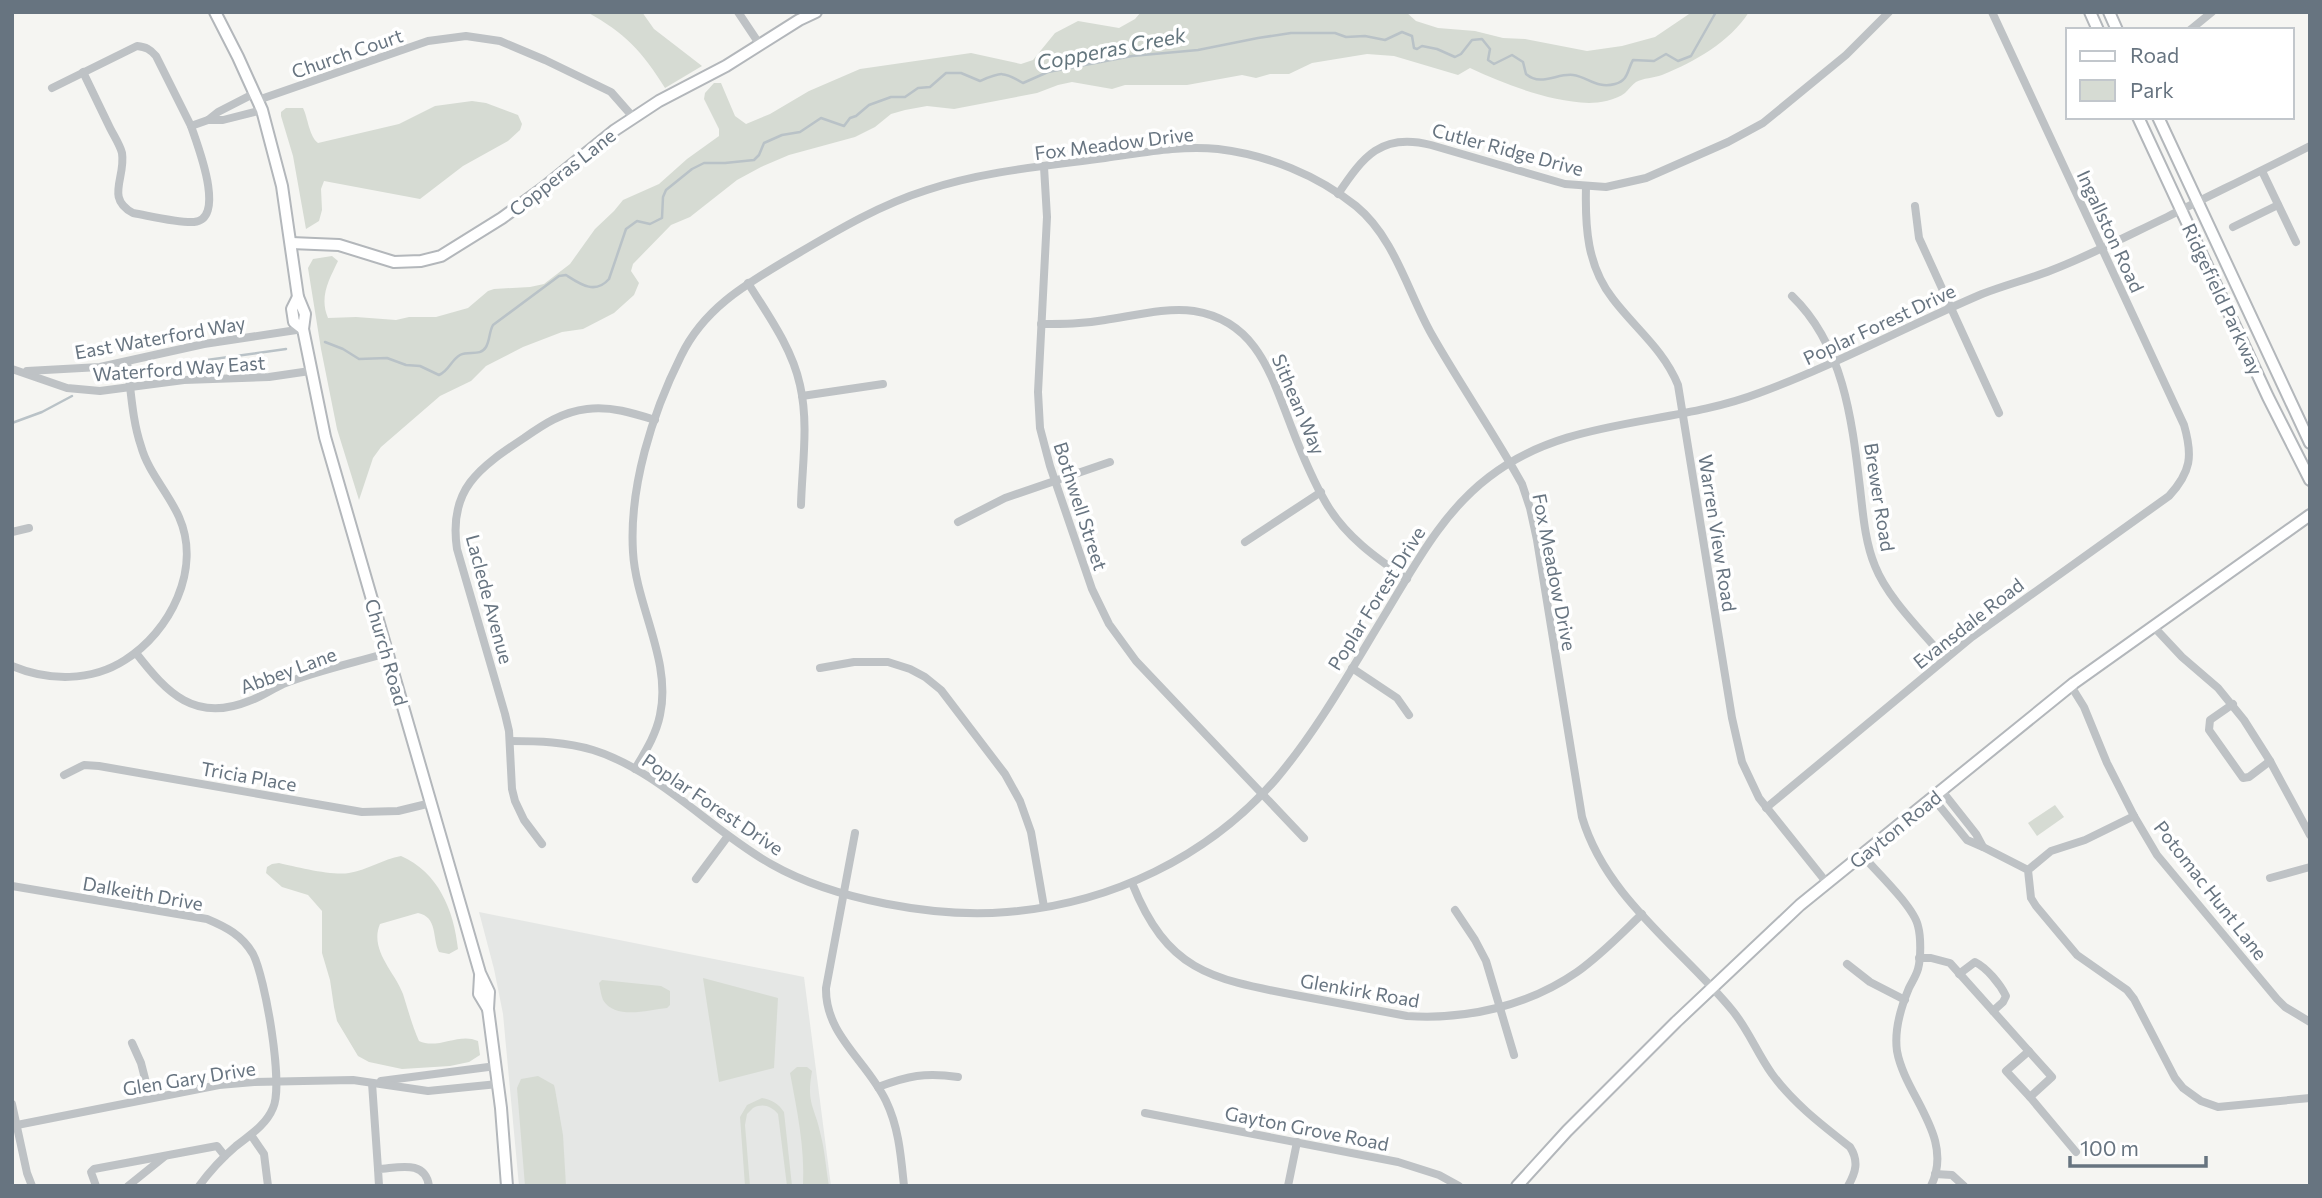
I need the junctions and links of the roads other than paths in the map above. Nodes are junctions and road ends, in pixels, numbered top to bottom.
1 (215, 12) edge
2 (738, 12) edge
3 (816, 12) edge
4 (1888, 12) edge
5 (1993, 12) edge
6 (2090, 12) edge
7 (2109, 12) edge
8 (2212, 12) edge
9 (2097, 28) edge
10 (2116, 28) edge
11 (2192, 28) edge
12 (760, 45) junction
13 (83, 72) junction
14 (52, 88) dead end
15 (258, 101) junction
16 (634, 117) junction
17 (2139, 119) edge
18 (2159, 119) edge
19 (208, 120) junction
20 (191, 126) junction
21 (2310, 146) edge
22 (1044, 167) junction
23 (2262, 171) junction
24 (1586, 187) junction
25 (1338, 194) junction
26 (2197, 203) junction
27 (2278, 205) junction
28 (1914, 206) dead end
29 (2181, 210) junction
30 (2234, 227) dead end
31 (2296, 242) dead end
32 (291, 243) junction
33 (2101, 248) junction
34 (748, 283) junction
35 (1792, 296) dead end
36 (1951, 308) junction
37 (1041, 324) junction
38 (303, 329) junction
39 (1834, 361) junction
40 (127, 362) junction
41 (17, 370) edge
42 (310, 371) junction
43 (884, 384) dead end
44 (131, 387) junction
45 (802, 396) junction
46 (1684, 414) junction
47 (1999, 414) dead end
48 (655, 420) junction
49 (2310, 443) edge
50 (1110, 463) dead end
51 (1510, 463) junction
52 (2189, 466) joint
53 (2310, 480) edge
54 (1055, 481) junction
55 (1321, 492) junction
56 (801, 505) dead end
57 (2310, 515) edge
58 (958, 522) dead end
59 (29, 528) dead end
60 (12, 532) edge
61 (1245, 542) dead end
62 (1406, 579) junction
63 (2153, 626) junction
64 (136, 653) junction
65 (387, 653) junction
66 (1945, 659) junction
67 (12, 666) edge
68 (820, 668) dead end
69 (1352, 668) junction
70 (2071, 687) junction
71 (2233, 704) junction
72 (1409, 715) dead end
73 (510, 741) junction
74 (2270, 761) junction
75 (635, 769) junction
76 (64, 775) dead end
77 (1262, 793) junction
78 (1937, 795) junction
79 (431, 803) junction
80 (1766, 808) junction
81 (2134, 816) junction
82 (855, 832) dead end
83 (2310, 835) edge
84 (728, 836) junction
85 (1304, 838) dead end
86 (542, 844) dead end
87 (1862, 855) junction
88 (2310, 867) edge
89 (2028, 870) junction
90 (2270, 878) dead end
91 (696, 879) dead end
92 (1132, 883) junction
93 (1827, 883) junction
94 (13, 889) edge
95 (844, 893) junction
96 (1044, 907) junction
97 (1455, 911) dead end
98 (1642, 914) junction
99 (1919, 958) junction
100 (1847, 964) dead end
101 (1959, 974) junction
102 (1712, 988) junction
103 (1905, 1000) junction
104 (1500, 1006) junction
105 (1993, 1011) junction
106 (2310, 1022) edge
107 (132, 1043) dead end
108 (2029, 1051) junction
109 (1514, 1055) dead end
110 (496, 1066) junction
111 (958, 1077) dead end
112 (277, 1081) junction
113 (372, 1083) junction
114 (498, 1084) junction
115 (878, 1087) junction
116 (2030, 1097) junction
117 (150, 1098) junction
118 (2310, 1098) edge
119 (12, 1104) edge
120 (1145, 1113) dead end
121 (14, 1126) edge
122 (251, 1135) junction
123 (1297, 1142) junction
124 (2076, 1152) dead end
125 (166, 1156) junction
126 (225, 1156) junction
127 (378, 1169) junction
128 (1935, 1174) junction
129 (32, 1186) edge
130 (96, 1186) edge
131 (128, 1186) edge
132 (199, 1186) edge
133 (268, 1186) edge
134 (379, 1186) edge
135 (429, 1186) edge
136 (507, 1186) edge
137 (904, 1186) edge
138 (1289, 1186) edge
139 (1459, 1186) edge
140 (1517, 1186) edge
141 (1848, 1186) edge
142 (1931, 1186) edge
143 (1964, 1186) edge

1 - 15 main road, Church Road
2 - 12 street
3 - 12 main road, Copperas Lane
4 - 24 street, Cutler Ridge Drive
5 - 33 street, Ingallston Road
6 - 9 main road
7 - 10 main road
8 - 11 street
12 - 16 main road, Copperas Lane
13 - 14 street
13 - 20 street
13 - 20 street
15 - 16 street, Church Court
15 - 19 street
15 - 19 street
15 - 32 main road, Church Road
16 - 32 main road, Copperas Lane
17 - 29 main road, Ridgefield Parkway
18 - 26 main road, Ridgefield Parkway
19 - 20 street
21 - 23 street, Poplar Forest Drive
22 - 25 street, Fox Meadow Drive
22 - 34 street, Fox Meadow Drive
22 - 37 street, Bothwell Street
23 - 26 street, Poplar Forest Drive
23 - 27 street
24 - 25 street, Cutler Ridge Drive
24 - 46 street, Warren View Road
25 - 51 street, Fox Meadow Drive
26 - 29 street, Poplar Forest Drive
26 - 49 main road, Ridgefield Parkway
27 - 30 street
27 - 31 street
28 - 36 street
29 - 33 street, Poplar Forest Drive
29 - 53 main road, Ridgefield Parkway
32 - 38 main road, Church Road
33 - 36 street, Poplar Forest Drive
33 - 52 street, Ingallston Road
34 - 45 street
34 - 48 street, Fox Meadow Drive
35 - 39 street, Brewer Road
36 - 39 street, Poplar Forest Drive
36 - 47 street
37 - 54 street, Bothwell Street
37 - 55 street, Sithean Way
38 - 40 street, East Waterford Way
38 - 42 main road, Church Road
39 - 46 street, Poplar Forest Drive
39 - 66 street, Brewer Road
40 - 41 street, East Waterford Way
40 - 44 street
41 - 44 street, Waterford Way East
42 - 44 street, Waterford Way East
42 - 65 main road, Church Road
43 - 45 street
44 - 64 street
45 - 56 street
46 - 51 street, Poplar Forest Drive
46 - 80 street, Warren View Road
48 - 73 street, Laclede Avenue
48 - 75 street, Fox Meadow Drive
50 - 54 street
51 - 62 street, Poplar Forest Drive
51 - 98 street, Fox Meadow Drive
52 - 66 street, Evansdale Road
54 - 58 street
54 - 77 street, Bothwell Street
55 - 61 street
55 - 62 street, Sithean Way
57 - 63 main road, Gayton Road
59 - 60 street
62 - 69 street, Poplar Forest Drive
63 - 70 main road, Gayton Road
63 - 71 street
64 - 65 street, Abbey Lane
64 - 67 street
65 - 79 main road, Church Road
66 - 80 street, Evansdale Road
68 - 96 street
69 - 72 street
69 - 77 street, Poplar Forest Drive
70 - 78 main road, Gayton Road
70 - 81 street, Potomac Hunt Lane
71 - 74 street
71 - 74 street
73 - 75 street, Poplar Forest Drive
73 - 86 street, Laclede Avenue
74 - 83 street
75 - 84 street, Poplar Forest Drive
76 - 79 street, Tricia Place
77 - 85 street, Bothwell Street
77 - 92 street, Poplar Forest Drive
78 - 87 main road, Gayton Road
78 - 89 street
79 - 110 main road, Church Road
80 - 93 street, Warren View Road
81 - 89 street
81 - 106 street, Potomac Hunt Lane
82 - 95 street
84 - 91 street
84 - 95 street, Poplar Forest Drive
87 - 93 main road, Gayton Road
87 - 99 street
88 - 90 street
89 - 118 street
92 - 96 street, Poplar Forest Drive
92 - 104 street, Glenkirk Road
93 - 102 main road, Gayton Road
94 - 112 street, Dalkeith Drive
95 - 96 street, Poplar Forest Drive
95 - 115 street
97 - 104 street
98 - 102 street, Fox Meadow Drive
98 - 104 street, Glenkirk Road
99 - 101 street
99 - 103 street
100 - 103 street
101 - 105 street
101 - 105 street
102 - 140 main road, Gayton Road
102 - 141 street, Fox Meadow Drive
103 - 128 street
104 - 109 street
105 - 108 street
107 - 117 street
108 - 116 street
108 - 116 street
110 - 113 street, Glen Gary Drive
110 - 114 main road, Church Road
111 - 115 street
112 - 113 street, Glen Gary Drive
112 - 117 street, Glen Gary Drive
112 - 122 street, Dalkeith Drive
113 - 114 street, Glen Gary Drive
113 - 127 street
114 - 136 main road, Church Road
115 - 137 street
116 - 124 street
117 - 121 street, Glen Gary Drive
119 - 121 street
120 - 123 street, Gayton Grove Road
121 - 129 street
122 - 126 street, Dalkeith Drive
122 - 133 street
123 - 138 street
123 - 139 street, Gayton Grove Road
125 - 126 street
125 - 130 street
125 - 131 street
126 - 132 street, Dalkeith Drive
127 - 134 street
127 - 135 street
128 - 142 street
128 - 143 street

